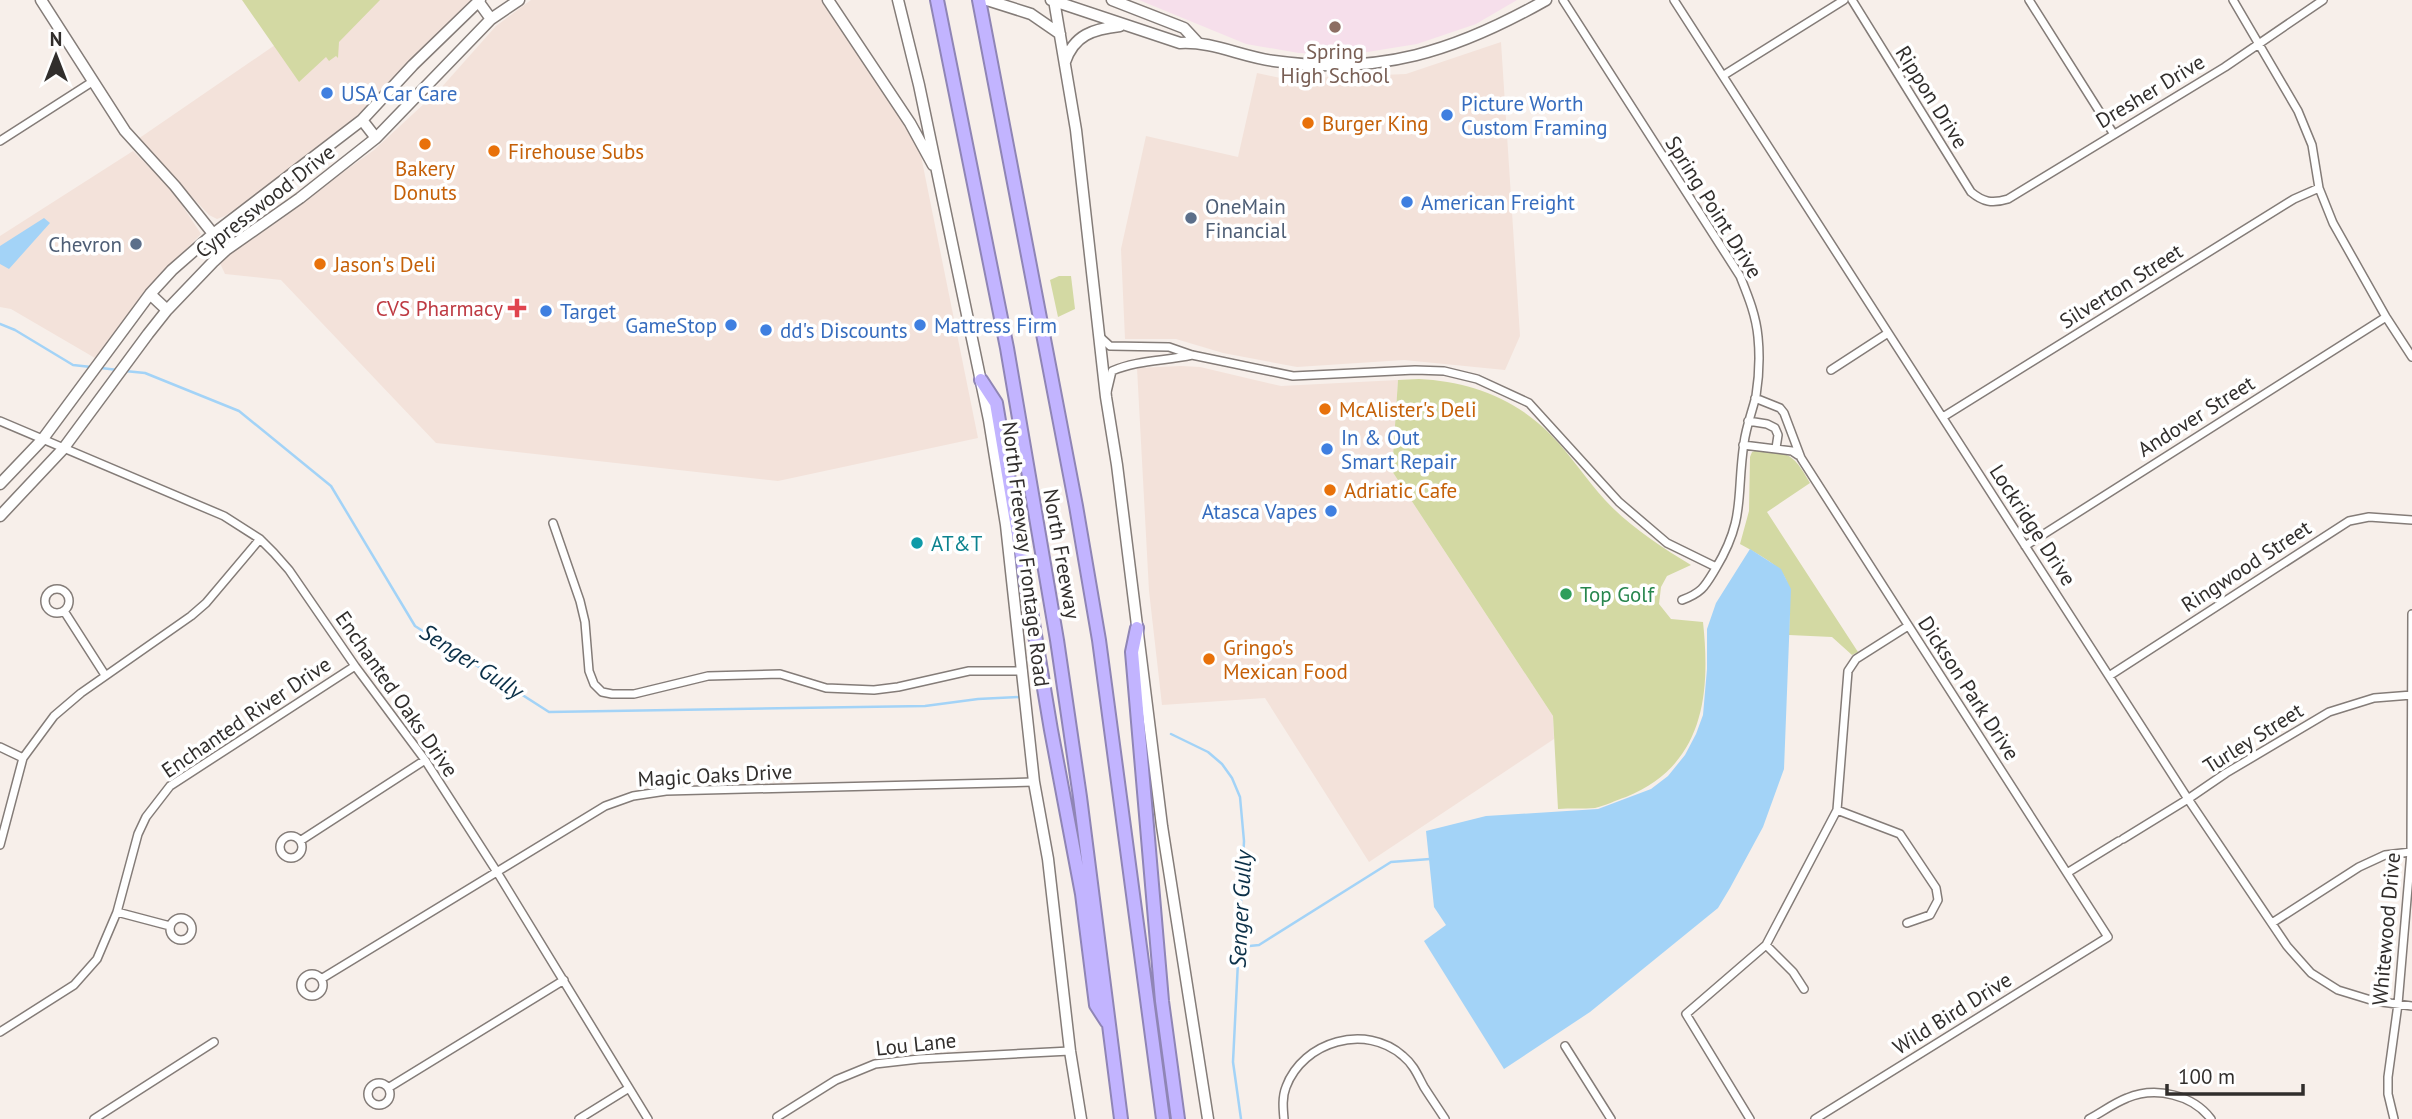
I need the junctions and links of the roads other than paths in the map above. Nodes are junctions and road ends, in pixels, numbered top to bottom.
1 (41, 0) edge
2 (519, 0) edge
3 (828, 0) edge
4 (937, 0) edge
5 (979, 0) edge
6 (987, 0) edge
7 (1053, 0) edge
8 (1112, 0) edge
9 (1546, 0) edge
10 (1563, 0) edge
11 (1674, 0) edge
12 (1844, 0) edge
13 (1852, 0) edge
14 (2029, 0) edge
15 (2233, 0) edge
16 (2323, 0) edge
17 (479, 1) edge
18 (899, 3) edge
19 (491, 19) junction
20 (1125, 25) junction
21 (1060, 34) junction
22 (1197, 42) junction
23 (2260, 43) junction
24 (1065, 63) junction
25 (1724, 75) junction
26 (92, 82) junction
27 (362, 120) junction
28 (2113, 133) junction
29 (376, 138) junction
30 (0, 141) edge
31 (938, 175) junction
32 (2319, 188) junction
33 (1991, 203) joint
34 (212, 236) junction
35 (226, 250) junction
36 (150, 294) junction
37 (167, 310) junction
38 (2386, 317) junction
39 (1888, 333) junction
40 (1099, 336) junction
41 (1192, 355) junction
42 (2412, 357) edge
43 (1831, 370) dead end
44 (981, 380) junction
45 (1106, 397) junction
46 (1755, 398) junction
47 (1943, 417) junction
48 (0, 421) edge
49 (1748, 421) junction
50 (42, 440) junction
51 (1743, 445) junction
52 (1776, 448) junction
53 (63, 449) junction
54 (1801, 458) junction
55 (0, 484) edge
56 (0, 516) edge
57 (2412, 520) edge
58 (553, 523) dead end
59 (260, 539) junction
60 (2025, 546) junction
61 (1716, 568) junction
62 (1682, 600) dead end
63 (64, 611) dead end
64 (2412, 614) edge
65 (1908, 626) junction
66 (1137, 628) junction
67 (355, 666) junction
68 (1023, 670) junction
69 (105, 675) junction
70 (2109, 676) junction
71 (2412, 695) edge
72 (0, 747) edge
73 (23, 758) junction
74 (425, 760) junction
75 (1034, 782) junction
76 (2188, 799) junction
77 (1837, 810) junction
78 (300, 841) dead end
79 (0, 845) edge
80 (2411, 852) edge
81 (498, 872) junction
82 (2067, 873) junction
83 (117, 912) junction
84 (1907, 923) dead end
85 (2272, 923) junction
86 (170, 926) dead end
87 (2108, 937) joint
88 (1766, 945) junction
89 (321, 979) dead end
90 (564, 980) junction
91 (1804, 989) dead end
92 (2398, 1004) junction
93 (2412, 1006) edge
94 (1110, 1026) junction
95 (0, 1032) edge
96 (214, 1042) dead end
97 (1565, 1045) dead end
98 (1070, 1051) junction
99 (388, 1087) dead end
100 (629, 1088) junction
101 (777, 1116) dead end
102 (94, 1119) edge
103 (579, 1119) edge
104 (648, 1119) edge
105 (1081, 1119) edge
106 (1121, 1119) edge
107 (1163, 1119) edge
108 (1178, 1119) edge
109 (1208, 1119) edge
110 (1284, 1119) edge
111 (1445, 1119) edge
112 (1611, 1119) edge
113 (1750, 1119) edge
114 (1815, 1119) edge
115 (2089, 1119) edge
116 (2211, 1119) edge
117 (2394, 1119) edge

1 - 26 main road
2 - 19 main road, Cypresswood Drive
3 - 31 main road
4 - 94 highway, North Freeway
5 - 107 highway, North Freeway
6 - 21 main road
7 - 20 main road
7 - 21 main road
8 - 22 main road
9 - 22 main road
10 - 46 street, Spring Point Drive
11 - 25 street, Lockridge Drive
12 - 25 street
13 - 33 street, Rippon Drive
14 - 28 street
15 - 23 street
16 - 23 street, Dresher Drive
17 - 19 main road
17 - 27 main road, Cypresswood Drive
18 - 31 main road, North Freeway Frontage Road
19 - 29 main road, Cypresswood Drive
20 - 22 main road
20 - 24 main road
21 - 24 main road
23 - 28 street, Dresher Drive
23 - 32 street
24 - 40 main road
25 - 39 street, Lockridge Drive
26 - 30 street
26 - 34 main road
27 - 29 main road
27 - 34 main road, Cypresswood Drive
28 - 33 street, Dresher Drive
29 - 35 main road, Cypresswood Drive
31 - 44 main road, North Freeway Frontage Road
32 - 38 street
32 - 47 street, Silverton Street
34 - 35 main road
34 - 36 main road, Cypresswood Drive
35 - 37 main road, Cypresswood Drive
36 - 37 main road
36 - 50 main road, Cypresswood Drive
37 - 53 main road, Cypresswood Drive
38 - 42 street
38 - 60 street, Andover Street
39 - 43 street
39 - 47 street, Lockridge Drive
40 - 41 street
40 - 45 main road
41 - 45 street
41 - 61 street
44 - 68 main road, North Freeway Frontage Road
44 - 94 highway
45 - 66 main road
46 - 49 street, Spring Point Drive
46 - 54 street, Dickson Park Drive
47 - 60 street, Lockridge Drive
48 - 50 street, Enchanted Oaks Drive
49 - 51 street, Spring Point Drive
49 - 52 street
50 - 53 street, Enchanted Oaks Drive
50 - 55 main road, Cypresswood Drive
51 - 52 street
51 - 61 street, Spring Point Drive
52 - 54 street
53 - 56 main road, Cypresswood Drive
53 - 59 street, Enchanted Oaks Drive
54 - 65 street, Dickson Park Drive
57 - 70 street, Ringwood Street
58 - 68 street
59 - 67 street, Enchanted Oaks Drive
59 - 69 street
60 - 70 street, Lockridge Drive
61 - 62 street, Spring Point Drive
63 - 69 street
64 - 71 street, Whitewood Drive
65 - 77 street
65 - 82 street, Dickson Park Drive
66 - 108 highway
66 - 109 main road
67 - 74 street, Enchanted Oaks Drive
67 - 83 street, Enchanted River Drive
68 - 75 main road, North Freeway Frontage Road
69 - 73 street
70 - 76 street, Lockridge Drive
71 - 76 street, Turley Street
71 - 80 street, Whitewood Drive
72 - 73 street
73 - 79 street
74 - 78 street
74 - 81 street, Enchanted Oaks Drive
75 - 81 street, Magic Oaks Drive
75 - 98 main road, North Freeway Frontage Road
76 - 82 street, Turley Street
76 - 85 street, Lockridge Drive
77 - 84 street
77 - 88 street
80 - 85 street
80 - 92 street, Whitewood Drive
81 - 89 street, Magic Oaks Drive
81 - 90 street, Enchanted Oaks Drive
82 - 87 street, Dickson Park Drive
83 - 86 street
83 - 95 street, Enchanted River Drive
85 - 92 street, Lockridge Drive
87 - 114 street, Wild Bird Drive
88 - 91 street
88 - 113 street
90 - 99 street
90 - 100 street, Enchanted Oaks Drive
92 - 93 street, Lockridge Drive
92 - 117 street, Whitewood Drive
94 - 106 highway, North Freeway
96 - 102 street
97 - 112 street
98 - 101 street, Lou Lane
98 - 105 main road, North Freeway Frontage Road
100 - 103 street
100 - 104 street, Enchanted Oaks Drive
110 - 111 street
115 - 116 street

